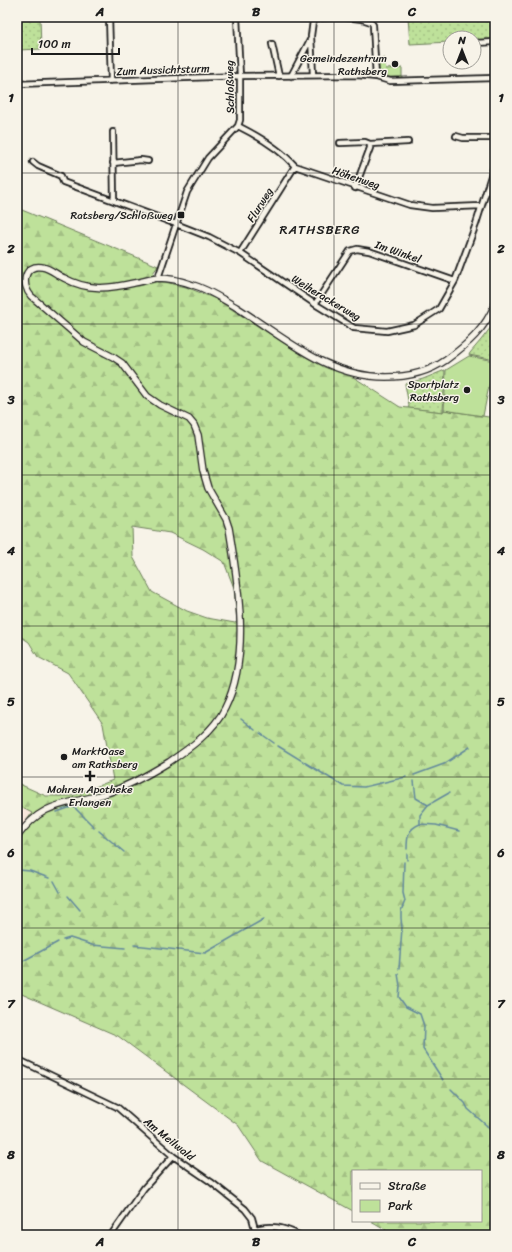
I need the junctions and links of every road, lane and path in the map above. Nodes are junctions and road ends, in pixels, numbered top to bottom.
1 (109, 17) edge
2 (237, 17) edge
3 (333, 17) edge
4 (345, 17) edge
5 (314, 18) edge
6 (311, 36) junction
7 (495, 42) edge
8 (482, 43) edge
9 (272, 44) dead end
10 (313, 75) junction
11 (240, 76) junction
12 (279, 76) junction
13 (291, 76) junction
14 (376, 77) junction
15 (495, 78) edge
16 (111, 80) junction
17 (17, 84) edge
18 (238, 126) junction
19 (113, 132) dead end
20 (456, 136) dead end
21 (495, 138) edge
22 (408, 142) dead end
23 (340, 143) dead end
24 (370, 144) junction
25 (148, 161) dead end
26 (33, 162) dead end
27 (113, 163) junction
28 (495, 163) edge
29 (295, 166) junction
30 (355, 188) junction
31 (114, 201) junction
32 (481, 206) junction
33 (176, 224) junction
34 (240, 254) junction
35 (158, 278) junction
36 (455, 281) junction
37 (315, 304) junction
38 (495, 304) edge
39 (17, 837) edge
40 (17, 1058) edge
41 (173, 1156) junction
42 (255, 1229) junction
43 (111, 1235) edge
44 (255, 1235) edge
45 (299, 1235) edge

1 - 16 street, Zum Aussichtsturm
2 - 11 street, Schloßweg
3 - 5 street
4 - 14 street
5 - 6 street
6 - 10 street
6 - 13 street
7 - 8 street
9 - 12 street
10 - 13 street, Zum Aussichtsturm
10 - 14 street, Zum Aussichtsturm
11 - 12 street, Zum Aussichtsturm
11 - 16 street, Zum Aussichtsturm
11 - 18 street, Schloßweg
12 - 13 street, Zum Aussichtsturm
14 - 15 street, Zum Aussichtsturm
16 - 17 street, Zum Aussichtsturm
18 - 29 street, Höhenweg
18 - 33 street, Schloßweg
19 - 27 street
20 - 21 street
22 - 24 street
23 - 24 street
24 - 30 street
25 - 27 street
26 - 31 street, Weiherackerweg
27 - 31 street
28 - 32 street, Weiherackerweg
29 - 30 street, Höhenweg
29 - 34 street, Flurweg
30 - 32 street, Höhenweg
31 - 33 street, Weiherackerweg
32 - 36 street, Weiherackerweg
33 - 34 street, Weiherackerweg
33 - 35 street, Schloßweg
34 - 37 street, Weiherackerweg
35 - 38 street
35 - 39 street
36 - 37 street, Weiherackerweg
36 - 37 street, Im Winkel
40 - 41 street, Am Meilwald
41 - 42 street, Am Meilwald
41 - 43 street
42 - 44 street
42 - 45 street

